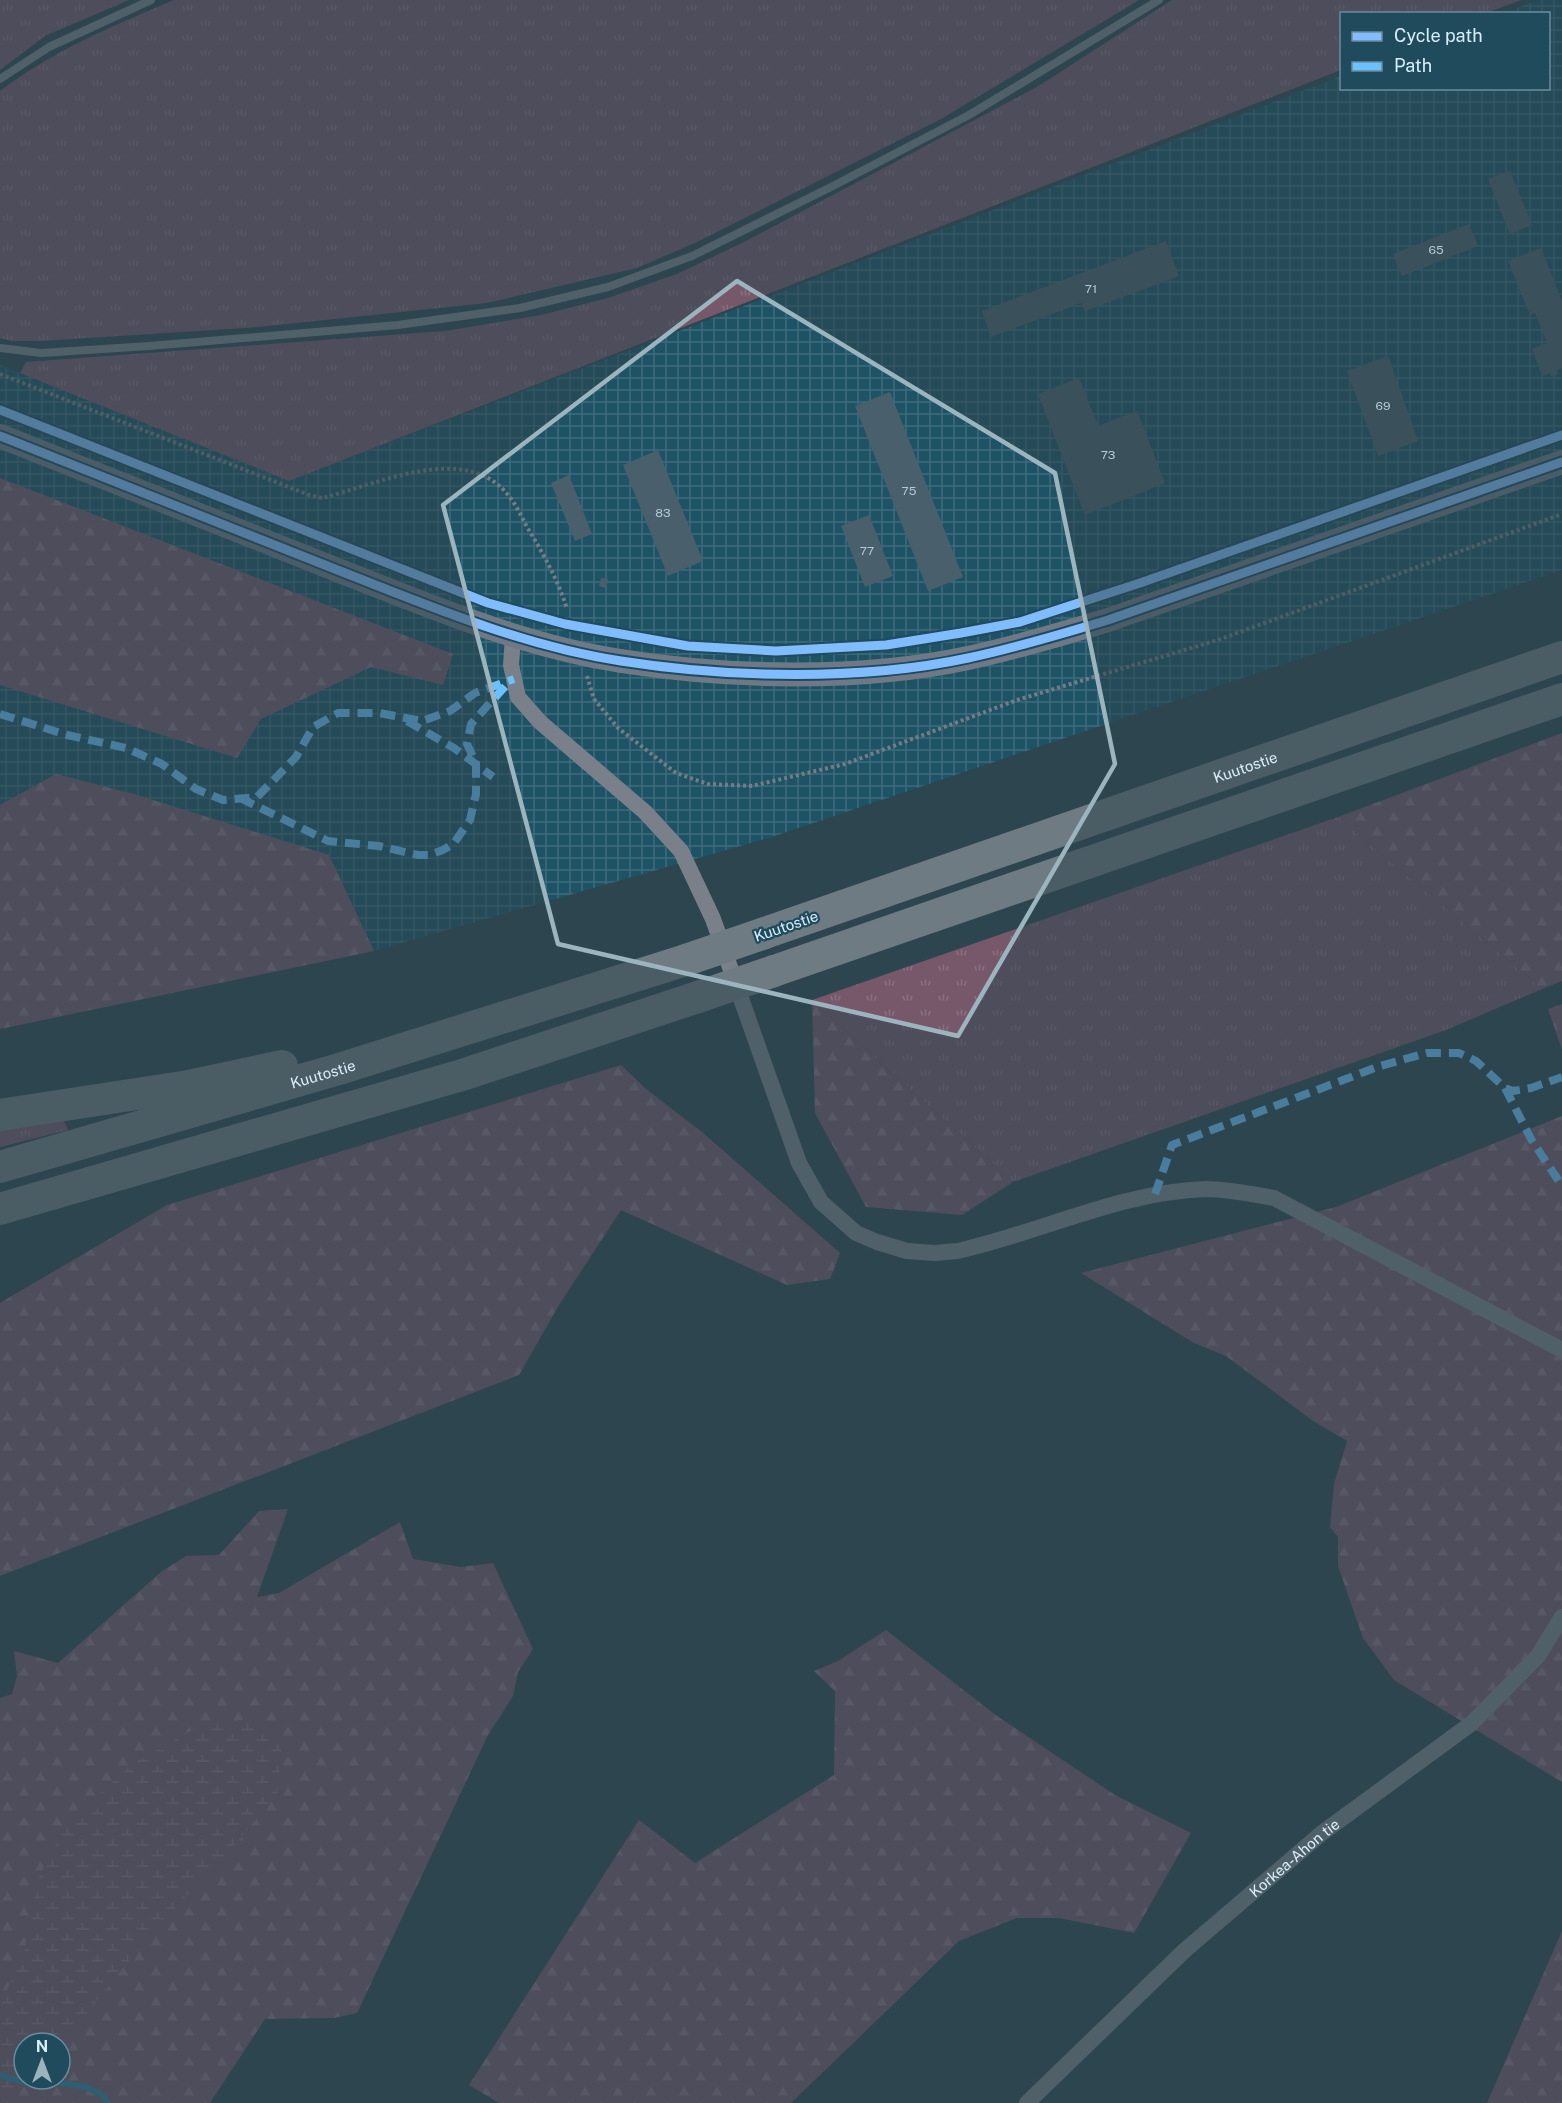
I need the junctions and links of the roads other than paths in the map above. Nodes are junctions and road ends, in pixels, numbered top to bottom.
1 (151, 0) edge
2 (1159, 0) edge
3 (0, 79) edge
4 (0, 348) edge
5 (0, 436) edge
6 (1562, 462) edge
7 (513, 637) junction
8 (1562, 657) edge
9 (1562, 699) edge
10 (901, 906) junction
11 (686, 960) junction
12 (0, 1115) edge
13 (0, 1167) edge
14 (0, 1209) edge
15 (1562, 1350) edge
16 (1562, 1617) edge
17 (1027, 2103) edge

1 - 3 lane
2 - 4 lane
5 - 7 street
6 - 7 street
7 - 15 street
8 - 10 highway, Kuutostie
9 - 10 highway, Kuutostie
10 - 11 highway, Kuutostie, bridge
10 - 14 highway, Kuutostie, bridge
11 - 12 highway
11 - 13 highway, Kuutostie
16 - 17 street, Korkea-Ahon tie

